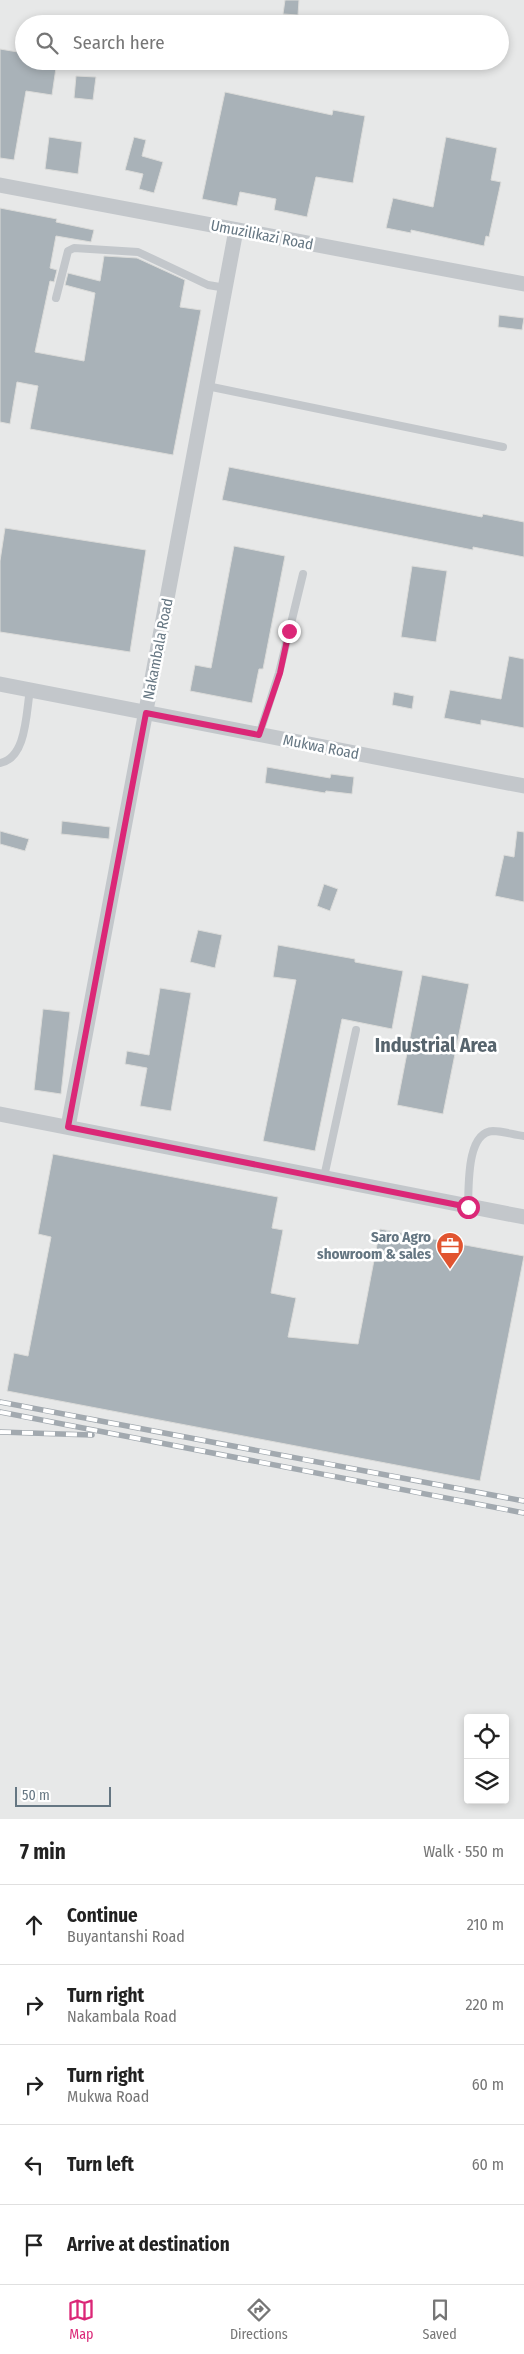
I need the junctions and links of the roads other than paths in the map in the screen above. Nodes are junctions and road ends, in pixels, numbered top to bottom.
1 (0, 185) edge
2 (236, 230) junction
3 (524, 284) edge
4 (226, 288) junction
5 (56, 298) dead end
6 (207, 386) junction
7 (503, 447) dead end
8 (303, 574) dead end
9 (0, 684) edge
10 (30, 690) junction
11 (146, 713) junction
12 (259, 735) junction
13 (0, 763) edge
14 (524, 786) edge
15 (356, 1030) dead end
16 (0, 1114) edge
17 (68, 1127) junction
18 (524, 1136) edge
19 (324, 1177) junction
20 (468, 1207) junction
21 (524, 1217) edge

1 - 2 street, Umuzilikazi Road
2 - 3 street, Umuzilikazi Road
2 - 4 street, Nakambala Road
4 - 5 lane
4 - 6 street, Nakambala Road
6 - 7 lane
6 - 11 street, Nakambala Road
8 - 12 lane
9 - 10 street, Mukwa Road
10 - 11 street, Mukwa Road
10 - 13 lane
11 - 12 street, Mukwa Road
11 - 17 street, Nakambala Road
12 - 14 street, Mukwa Road
15 - 19 lane
16 - 17 street
17 - 19 street
18 - 20 lane
19 - 20 street
20 - 21 street

